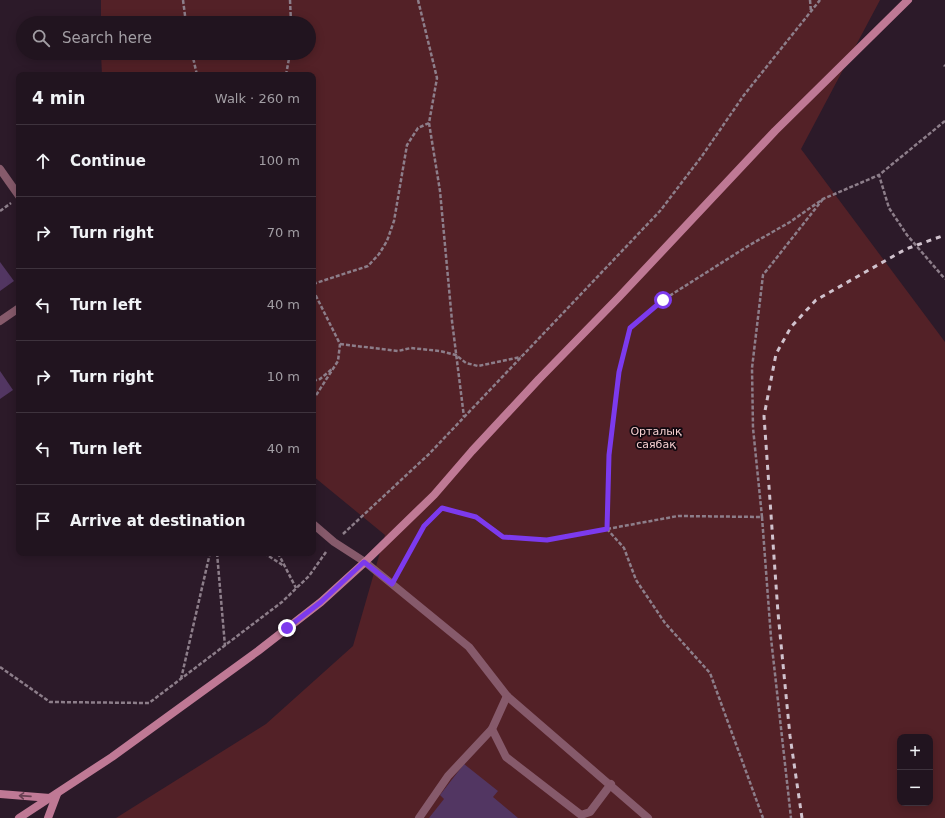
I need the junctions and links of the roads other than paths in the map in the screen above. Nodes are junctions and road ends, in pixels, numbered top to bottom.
1 (908, 0) edge
2 (0, 169) edge
3 (16, 192) edge
4 (16, 310) edge
5 (0, 321) edge
6 (316, 527) edge
7 (364, 562) junction
8 (507, 696) junction
9 (492, 729) junction
10 (611, 784) junction
11 (0, 794) edge
12 (54, 796) junction
13 (19, 818) edge
14 (48, 818) edge
15 (419, 818) edge
16 (648, 818) edge

1 - 7 main road
2 - 3 lane
4 - 5 lane
6 - 7 lane
7 - 8 lane
7 - 12 main road
8 - 9 lane
8 - 10 lane
9 - 10 lane
9 - 15 lane
10 - 16 lane
12 -> 11 main road
12 - 13 main road
12 - 14 main road

